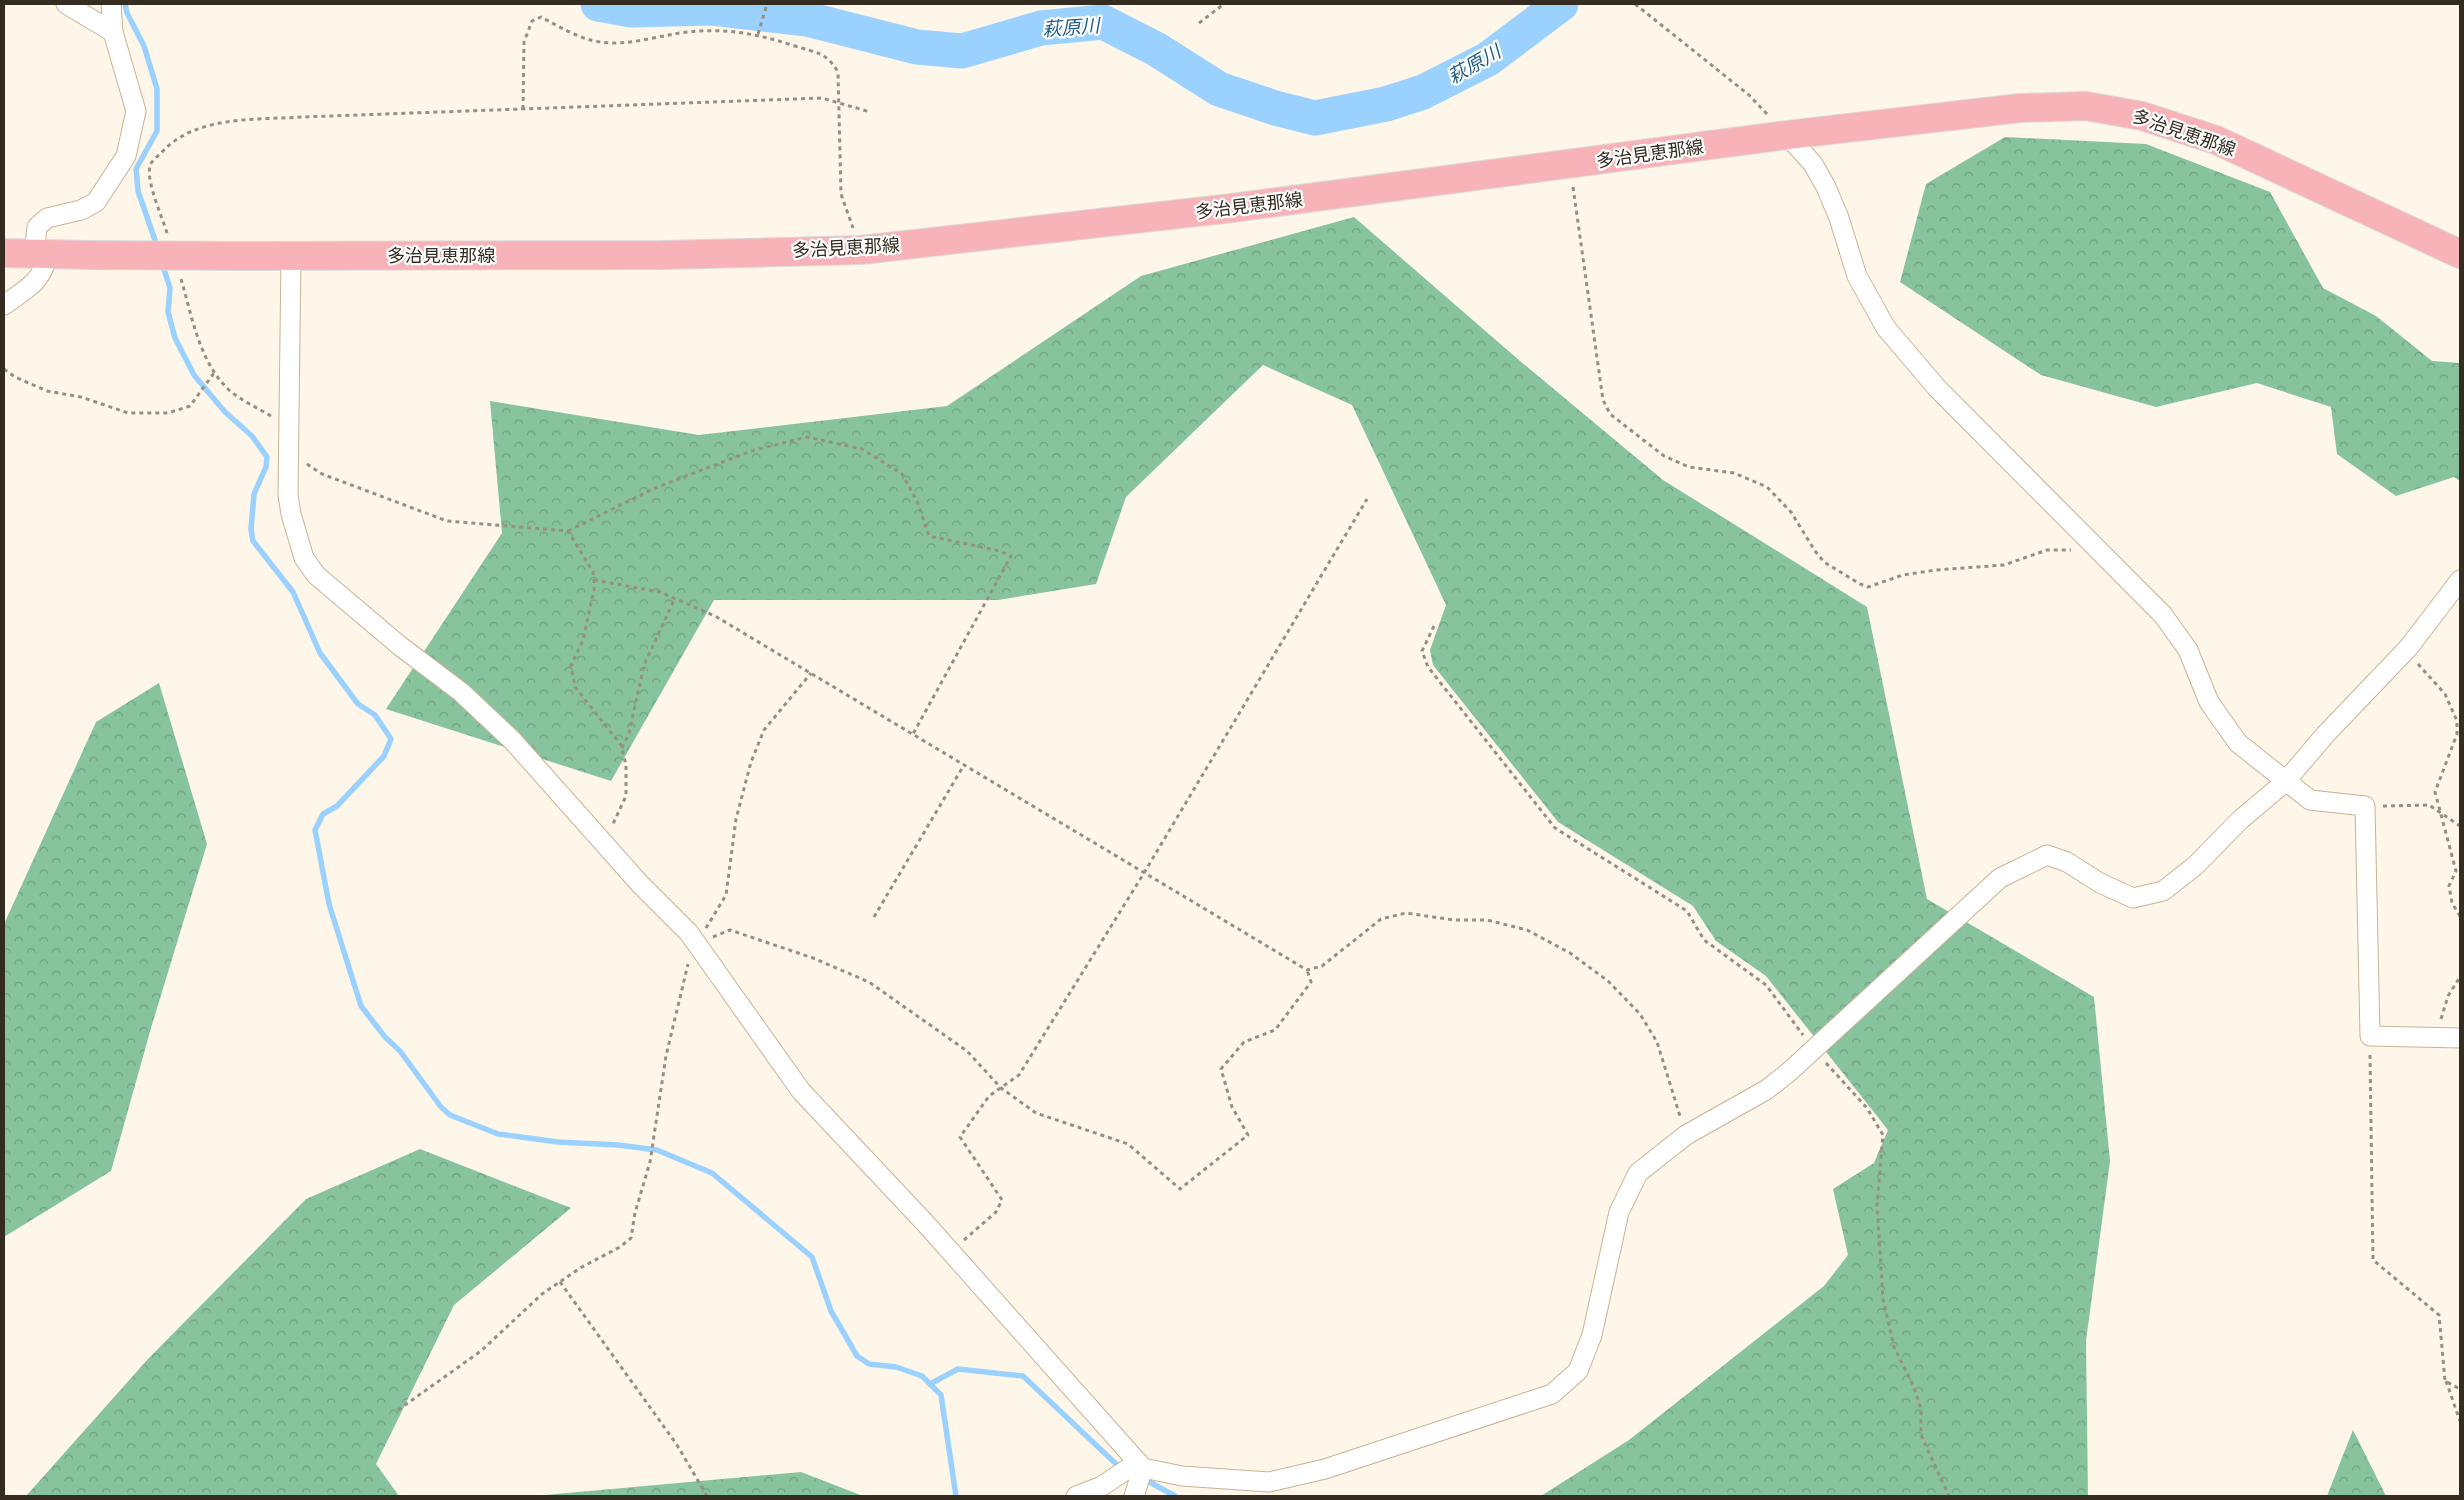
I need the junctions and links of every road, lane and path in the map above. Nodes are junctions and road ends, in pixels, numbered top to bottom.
1 (66, 4) edge
2 (111, 4) edge
3 (768, 4) edge
4 (1224, 4) edge
5 (1635, 4) edge
6 (1199, 23) dead end
7 (113, 32) junction
8 (758, 33) junction
9 (839, 103) junction
10 (523, 109) junction
11 (870, 112) dead end
12 (1787, 135) junction
13 (148, 158) dead end
14 (152, 162) junction
15 (1570, 164) junction
16 (169, 241) dead end
17 (861, 250) junction
18 (4, 253) edge
19 (41, 254) junction
20 (2460, 254) edge
21 (291, 255) junction
22 (180, 278) dead end
23 (4, 304) edge
24 (4, 369) edge
25 (214, 373) junction
26 (289, 434) junction
27 (1367, 499) dead end
28 (568, 531) junction
29 (2103, 558) junction
30 (594, 580) junction
31 (2460, 580) edge
32 (674, 598) junction
33 (1434, 626) dead end
34 (2406, 650) junction
35 (811, 673) junction
36 (2459, 721) edge
37 (913, 734) junction
38 (622, 749) junction
39 (964, 765) junction
40 (2285, 782) junction
41 (2365, 806) junction
42 (2438, 811) junction
43 (2460, 826) edge
44 (603, 841) junction
45 (1144, 873) junction
46 (2460, 916) edge
47 (874, 917) dead end
48 (698, 946) junction
49 (1307, 970) junction
50 (2460, 977) edge
51 (2370, 1036) junction
52 (2439, 1037) junction
53 (2460, 1038) edge
54 (1814, 1050) junction
55 (1001, 1088) junction
56 (1686, 1135) junction
57 (951, 1252) junction
58 (560, 1282) junction
59 (2445, 1381) junction
60 (2460, 1389) edge
61 (398, 1410) dead end
62 (2460, 1421) edge
63 (1140, 1465) junction
64 (708, 1496) edge
65 (1076, 1496) edge
66 (1134, 1496) edge
67 (1949, 1496) edge

1 - 7 street
2 - 7 street
3 - 8 path
4 - 6 path
5 - 12 path
7 - 19 street
8 - 9 path
8 - 10 path
9 - 10 path
9 - 11 path
9 - 17 path
10 - 14 path
12 - 15 main road, 多治見恵那線
12 - 20 main road, 多治見恵那線
12 - 29 street
13 - 14 path
14 - 16 path
15 - 17 main road, 多治見恵那線
15 - 29 path
17 - 21 main road, 多治見恵那線
18 - 19 main road, 多治見恵那線
19 - 21 main road, 多治見恵那線, bridge
19 - 23 street
21 - 26 street
22 - 25 path
24 - 25 path
25 - 26 path
26 - 28 path
26 - 44 street
27 - 45 path
28 - 30 path
28 - 37 path
29 - 40 street
30 - 32 path
30 - 38 path
31 - 34 street
32 - 35 path
32 - 38 path
33 - 54 path
34 - 36 path
34 - 40 street
35 - 37 path
35 - 48 path
36 - 42 path
37 - 39 path
38 - 44 path
39 - 45 path
39 - 47 path
40 - 41 street
40 - 54 street
41 - 42 path
41 - 51 street
42 - 43 path
42 - 46 path
44 - 48 street
45 - 49 path
45 - 55 path
48 - 55 path
48 - 57 street
48 - 58 path
49 - 55 path
49 - 56 path
50 - 52 path
51 - 52 street
51 - 59 path
52 - 53 street
54 - 56 street
54 - 67 path
55 - 57 path
56 - 63 street
57 - 63 street
58 - 61 path
58 - 64 path
59 - 60 path
59 - 62 path
63 - 65 street
63 - 66 street

